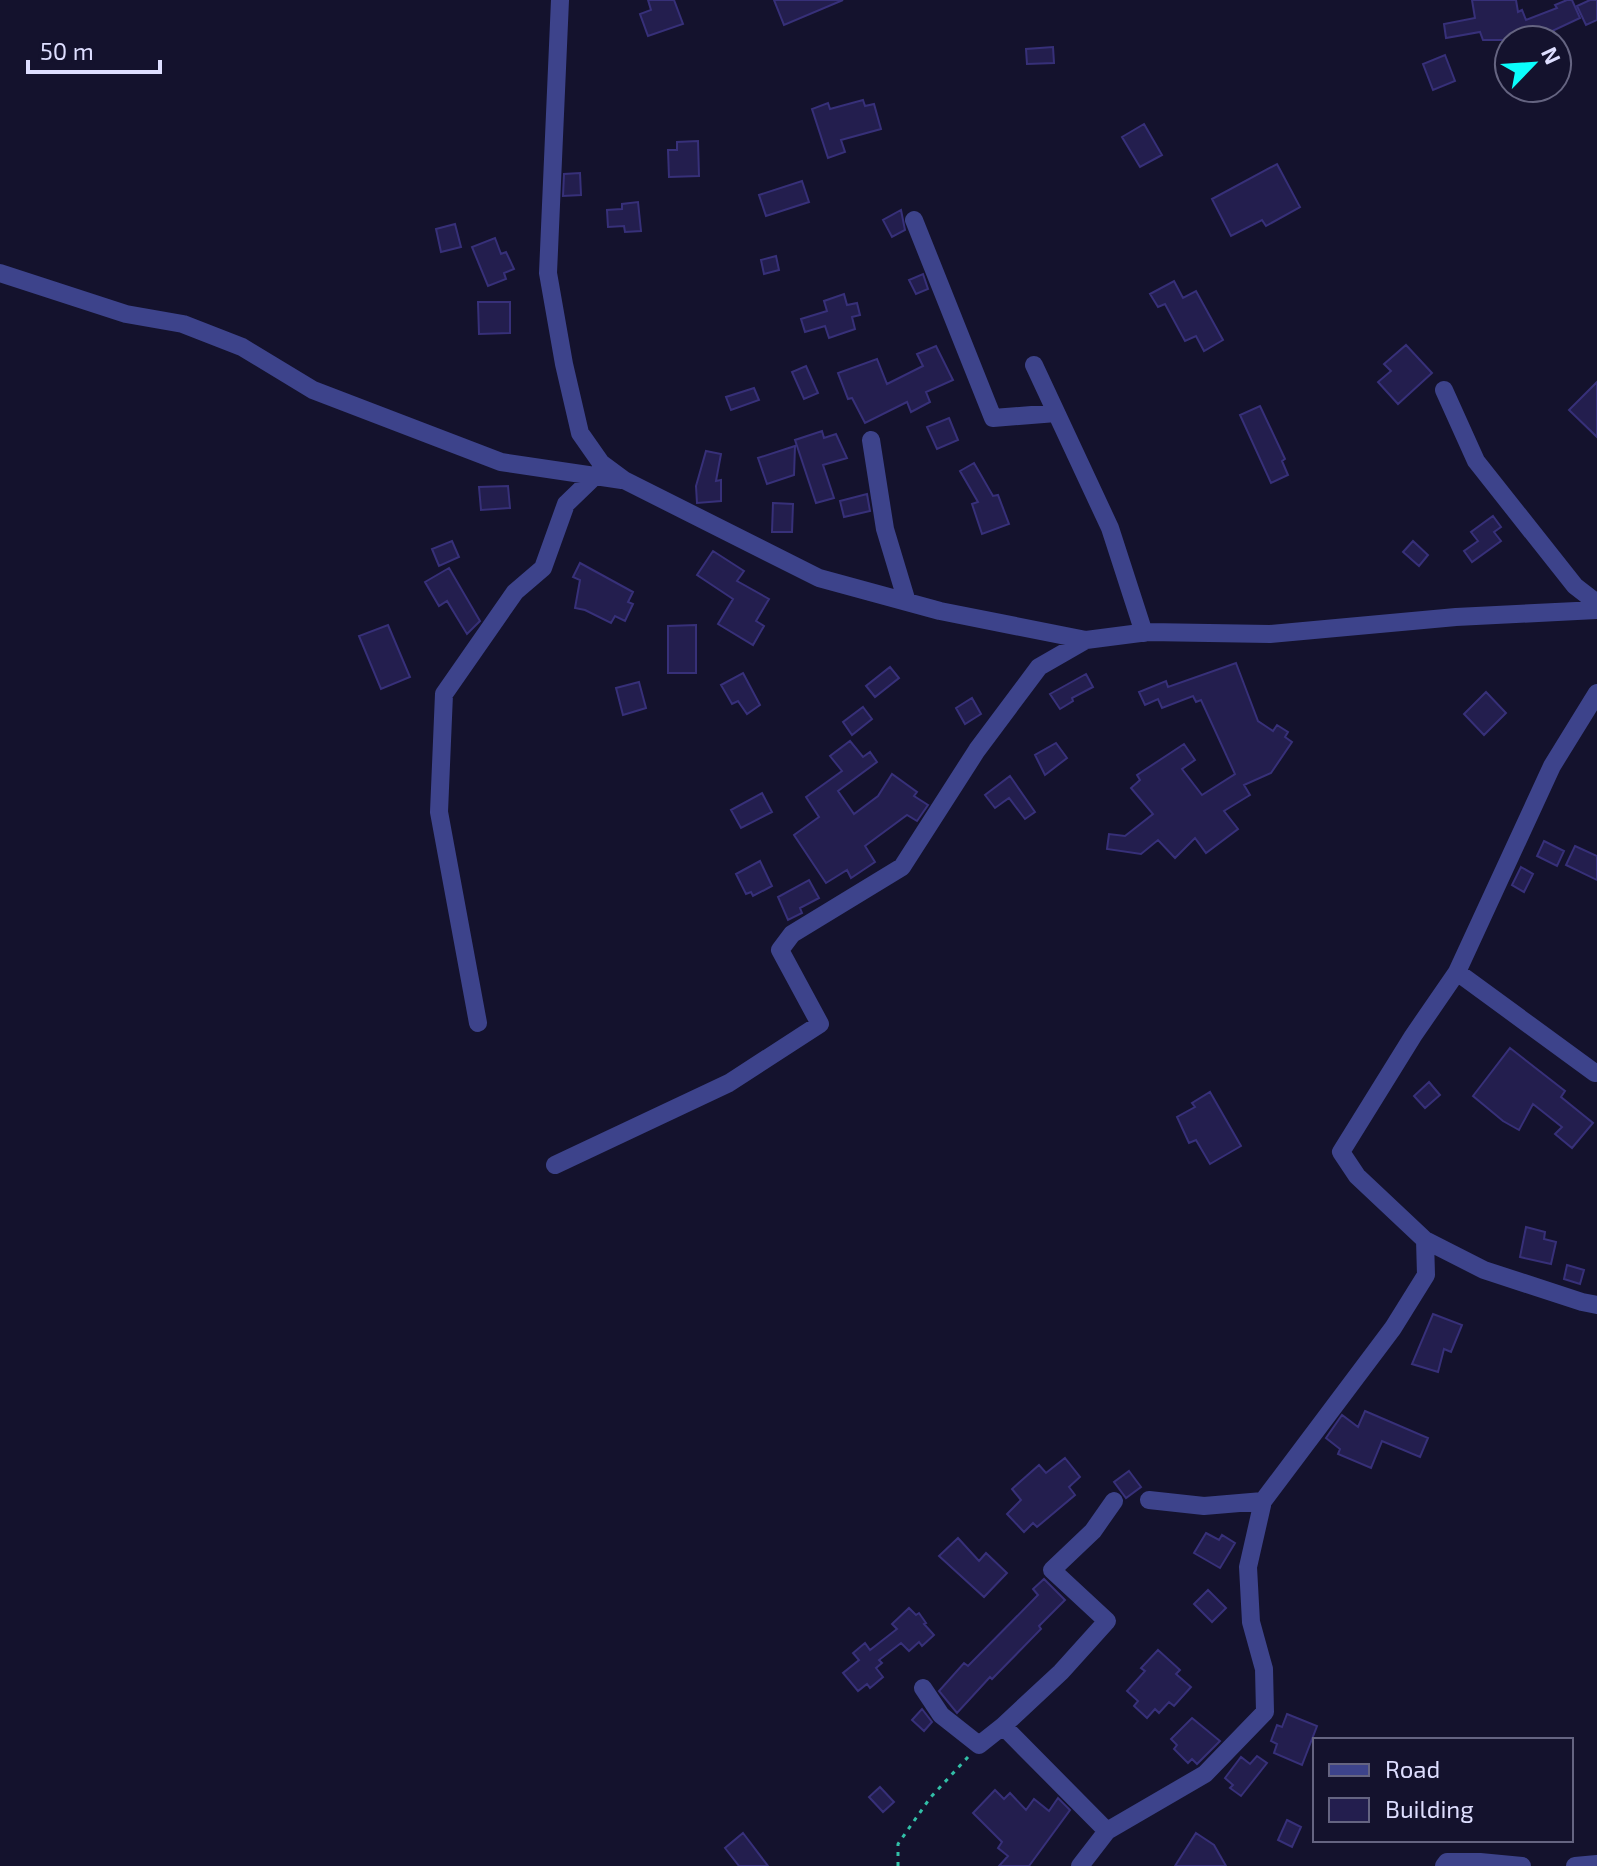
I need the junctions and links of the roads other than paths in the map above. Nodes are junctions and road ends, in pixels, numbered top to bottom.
1 (560, 0) edge
2 (914, 220) dead end
3 (0, 273) edge
4 (1034, 365) dead end
5 (1444, 390) dead end
6 (1056, 413) junction
7 (871, 440) dead end
8 (596, 475) junction
9 (624, 480) junction
10 (907, 602) junction
11 (1597, 603) edge
12 (1597, 610) edge
13 (1144, 633) junction
14 (1086, 640) junction
15 (1597, 693) edge
16 (1457, 972) junction
17 (478, 1023) dead end
18 (1595, 1073) dead end
19 (555, 1165) dead end
20 (1425, 1240) junction
21 (1597, 1305) edge
22 (1149, 1500) dead end
23 (1114, 1501) dead end
24 (1263, 1501) junction
25 (923, 1688) dead end
26 (1003, 1726) junction
27 (1107, 1831) junction
28 (1597, 1864) edge
29 (1080, 1866) edge
30 (1444, 1866) edge
31 (1522, 1866) edge
32 (1575, 1866) edge

1 - 9 street
2 - 6 street
3 - 8 street
4 - 6 street
5 - 11 street
6 - 13 street
7 - 10 street
8 - 9 street
8 - 17 street
9 - 10 street
10 - 14 street
12 - 13 street
13 - 14 street
14 - 19 street
15 - 16 street
16 - 18 street
16 - 20 street
20 - 21 street
20 - 24 street
22 - 24 street
23 - 26 street
24 - 27 street
25 - 26 street
26 - 27 street
27 - 29 street
28 - 32 street
30 - 31 street

